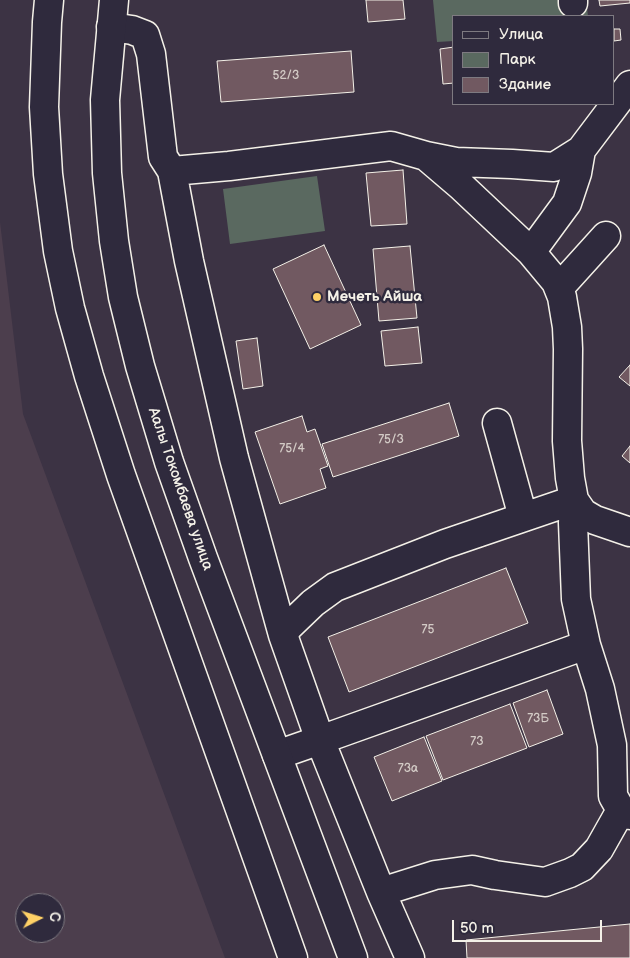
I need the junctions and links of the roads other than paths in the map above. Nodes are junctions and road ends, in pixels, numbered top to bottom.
1 (49, 0) edge
2 (114, 0) edge
3 (111, 28) junction
4 (630, 85) edge
5 (615, 105) edge
6 (615, 105) edge
7 (581, 150) junction
8 (426, 156) junction
9 (172, 171) junction
10 (606, 236) dead end
11 (531, 252) junction
12 (558, 288) junction
13 (497, 423) dead end
14 (574, 500) junction
15 (523, 517) junction
16 (630, 532) edge
17 (283, 635) junction
18 (586, 645) junction
19 (320, 740) junction
20 (277, 754) junction
21 (626, 813) edge
22 (381, 892) junction
23 (293, 958) edge
24 (352, 958) edge
25 (410, 958) edge

1 - 23 street
2 - 3 street, Аалы Токомбаева улица
3 - 9 street
3 - 20 street, Аалы Токомбаева улица
4 - 6 street
5 - 7 street
7 - 8 street
7 - 11 street
8 - 9 street
8 - 11 street
9 - 17 street
10 - 12 street
11 - 12 street
12 - 14 street
13 - 15 street
14 - 15 street
14 - 16 street
14 - 18 street
15 - 17 street
17 - 19 street
18 - 19 street
18 - 21 street
19 - 20 street
19 - 22 street
20 - 24 street, Аалы Токомбаева улица
21 - 22 street
22 - 25 street

